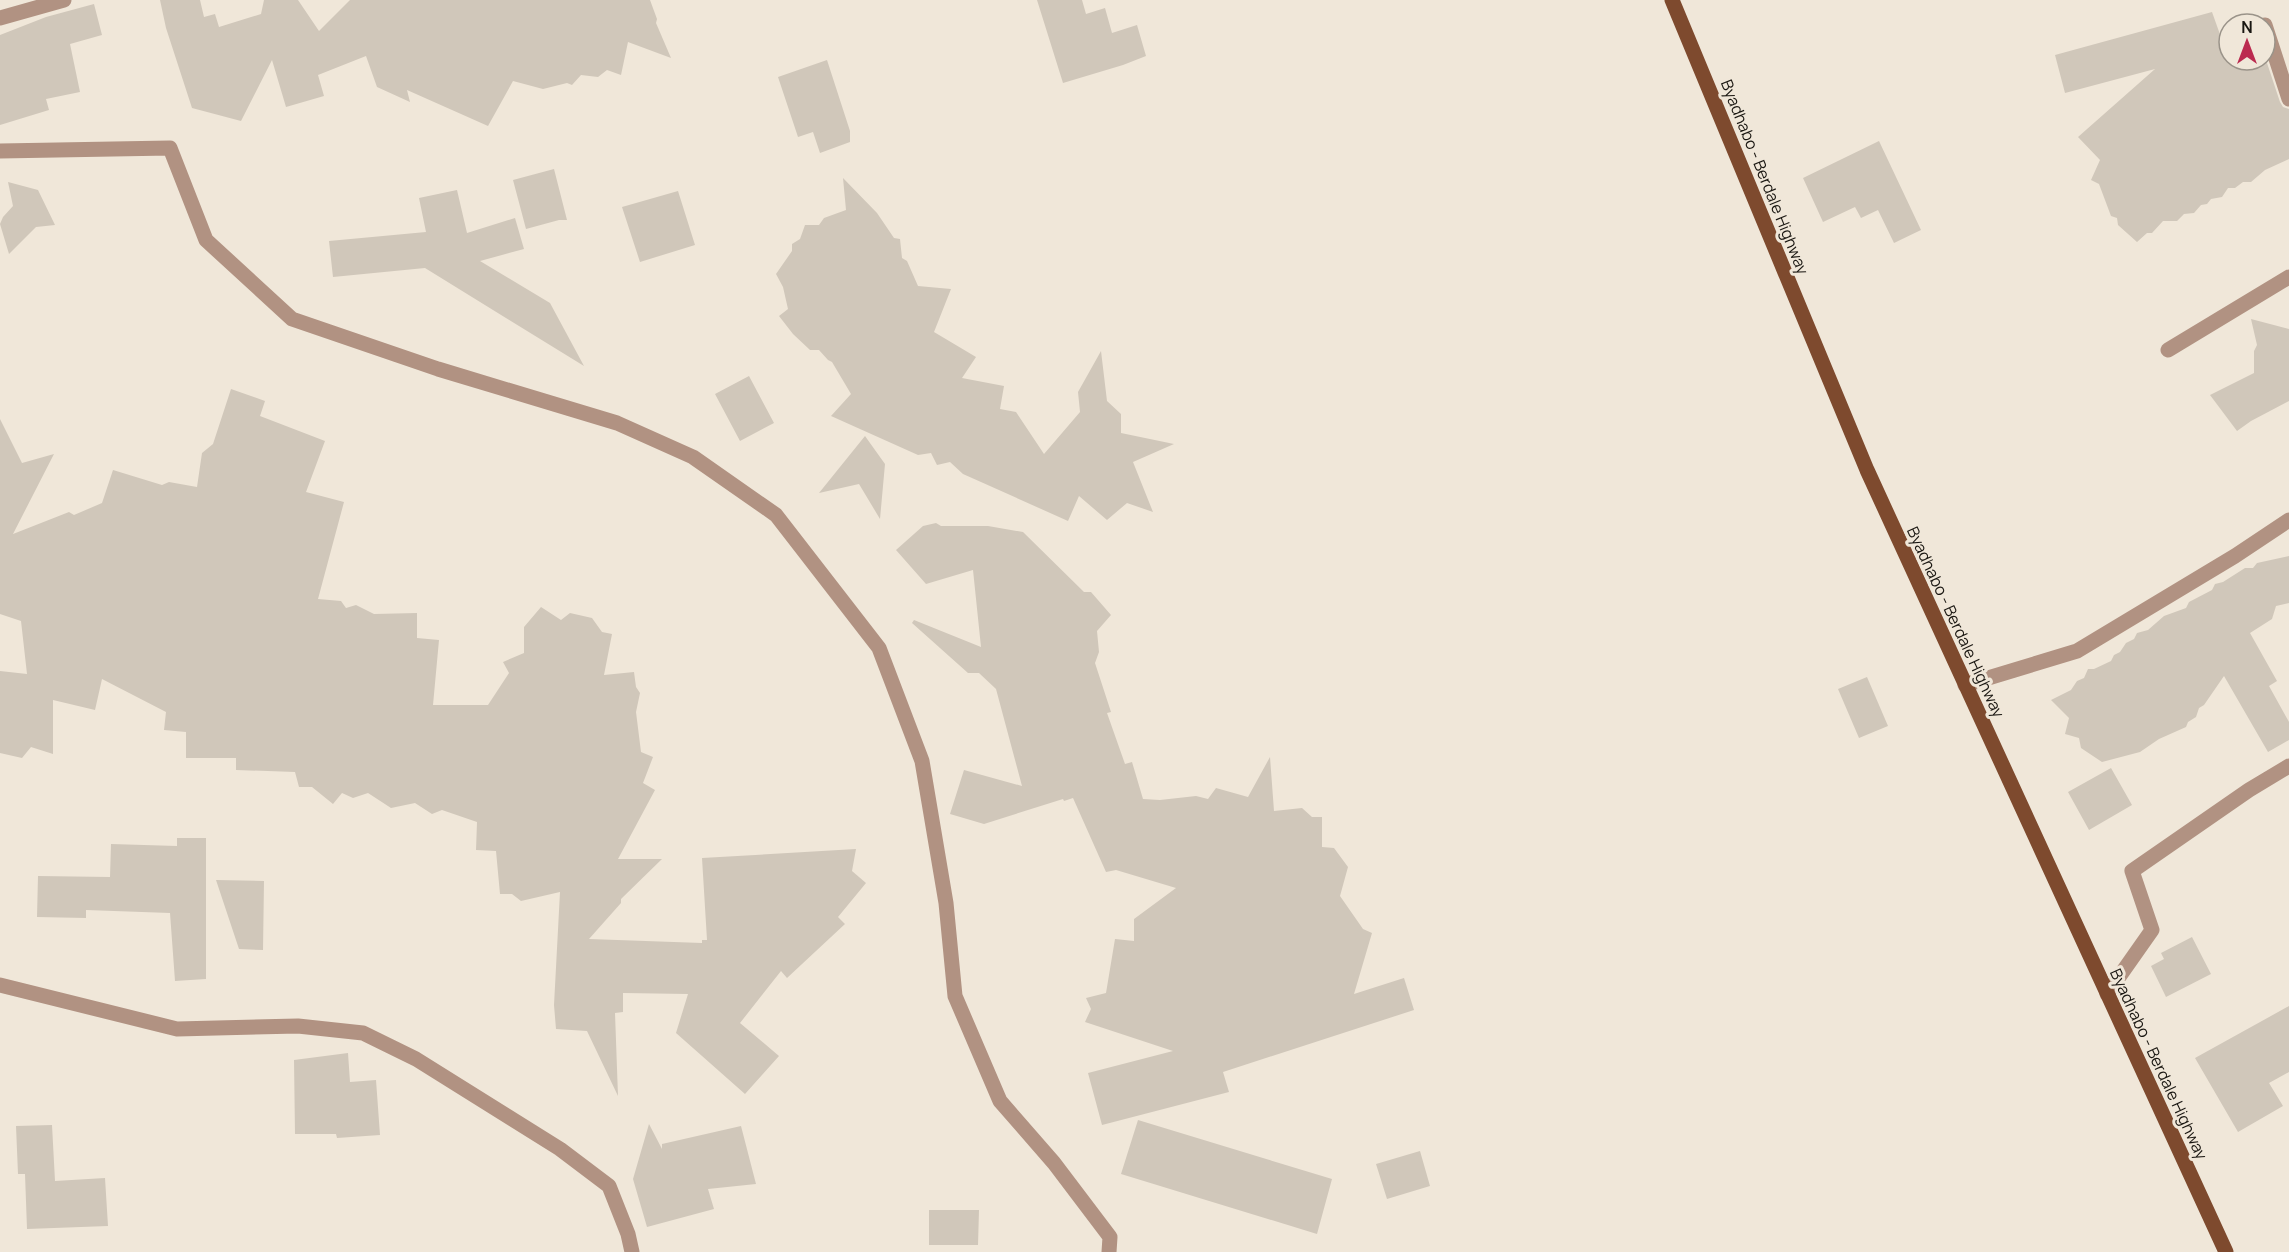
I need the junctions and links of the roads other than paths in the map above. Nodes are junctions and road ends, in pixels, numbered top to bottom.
1 (64, 0) edge
2 (1672, 0) edge
3 (0, 18) edge
4 (2277, 62) edge
5 (2289, 99) edge
6 (0, 150) edge
7 (2289, 277) edge
8 (2168, 350) dead end
9 (2289, 520) edge
10 (1965, 685) junction
11 (2289, 766) edge
12 (0, 985) edge
13 (2107, 994) junction
14 (632, 1252) edge
15 (1109, 1252) edge
16 (2226, 1252) edge

1 - 3 street
2 - 10 main road, Byadhabo - Berdale Highway
4 - 5 street
6 - 15 street
7 - 8 street
9 - 10 street
10 - 13 main road, Byadhabo - Berdale Highway
11 - 13 street
12 - 14 street
13 - 16 main road, Byadhabo - Berdale Highway

